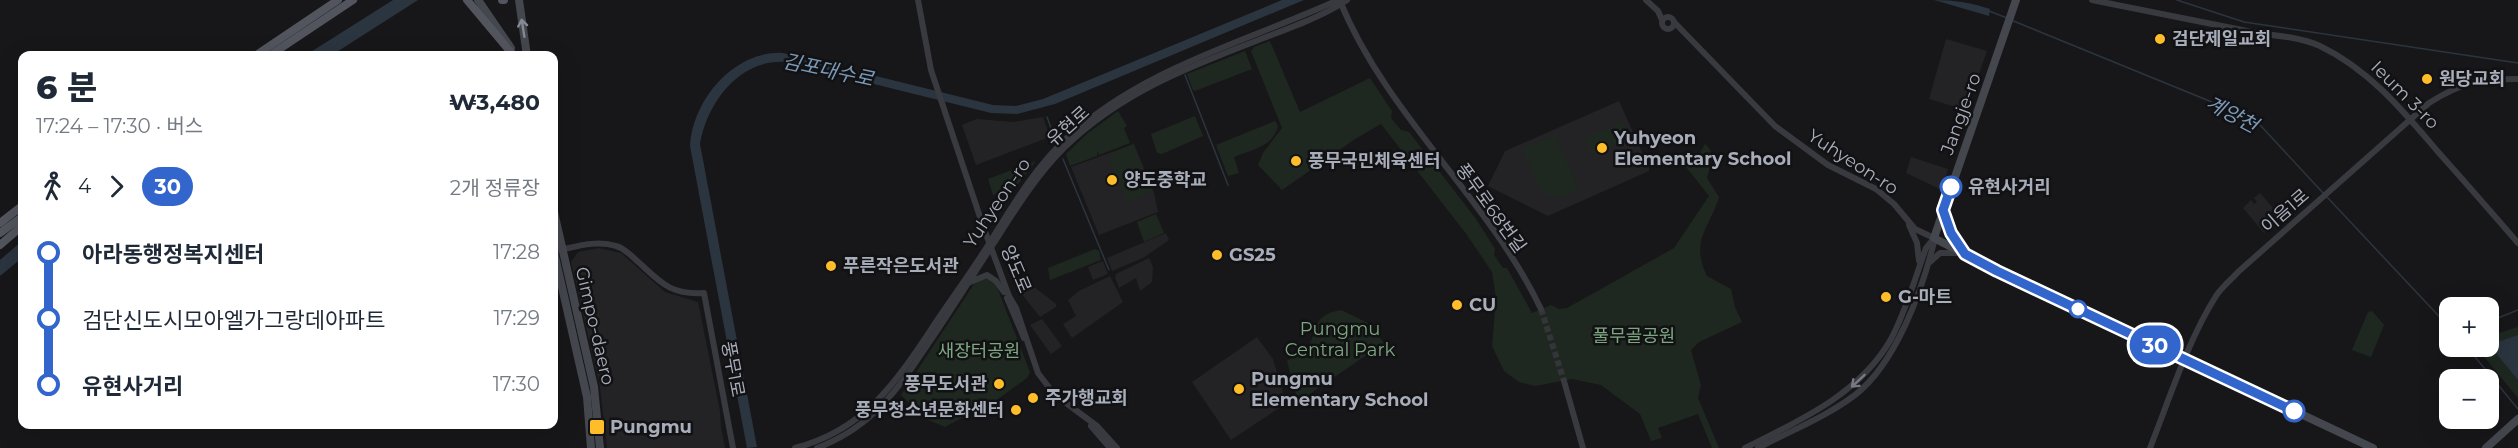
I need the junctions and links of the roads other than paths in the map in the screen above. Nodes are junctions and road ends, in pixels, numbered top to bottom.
1 (338, 0) edge
2 (467, 0) edge
3 (478, 0) edge
4 (519, 0) edge
5 (917, 0) edge
6 (1648, 0) edge
7 (2092, 0) edge
8 (352, 1) edge
9 (1342, 1) edge
10 (2015, 4) edge
11 (1668, 20) junction
12 (1670, 29) junction
13 (1681, 32) junction
14 (262, 51) edge
15 (277, 51) edge
16 (510, 51) edge
17 (512, 51) edge
18 (527, 51) edge
19 (2518, 79) edge
20 (2411, 120) junction
21 (18, 208) edge
22 (18, 209) edge
23 (1943, 210) junction
24 (0, 218) edge
25 (1906, 219) junction
26 (18, 220) edge
27 (0, 223) edge
28 (18, 229) edge
29 (0, 233) edge
30 (1934, 238) junction
31 (2518, 243) edge
32 (0, 244) edge
33 (989, 248) junction
34 (558, 251) edge
35 (1965, 254) junction
36 (558, 258) edge
37 (558, 260) edge
38 (1922, 269) junction
39 (968, 283) junction
40 (1005, 292) junction
41 (1540, 310) tunnel mouth
42 (2185, 359) junction
43 (1563, 382) tunnel mouth
44 (2518, 419) edge
45 (591, 448) edge
46 (600, 448) edge
47 (732, 448) edge
48 (795, 448) edge
49 (817, 448) edge
50 (1110, 448) edge
51 (1118, 448) edge
52 (1581, 448) edge
53 (1745, 448) edge
54 (1758, 448) edge
55 (2150, 448) edge
56 (2373, 448) edge
57 (2486, 448) edge

1 - 14 main road
2 - 16 main road
3 - 17 main road
18 -> 4 main road
5 - 33 street, 양도로
6 - 11 street
7 - 20 street, Ieum 3-ro
8 - 15 main road
9 - 33 street, Yuhyeon-ro
9 - 41 street, 풍무로68번길
10 - 23 main road, Jangje-ro
11 - 12 street
11 - 12 street
11 - 13 street, Yuhyeon-ro
12 - 13 street
13 - 25 street, Yuhyeon-ro
19 - 20 street, 이음1로
20 - 31 street, Ieum 3-ro
20 - 42 street, 이음1로
21 - 24 main road
22 - 27 main road
23 - 30 main road, Jangje-ro
23 - 35 main road
25 - 30 street, Yuhyeon-ro
25 - 38 street
26 - 29 main road
28 - 32 main road
30 - 35 main road
30 - 38 street
33 - 39 street
33 - 40 street
33 - 48 street, Yuhyeon-ro
33 - 51 street, 양도로
34 - 47 street, 풍무1로
35 - 38 street
35 - 42 main road
36 - 46 main road, Gimpo-daero
37 - 45 main road, Gimpo-daero
38 -> 53 street
38 - 54 street
39 - 40 street
39 - 49 street
40 - 50 street
42 - 55 street, 이음1로
42 - 56 main road
43 - 52 street
44 - 57 main road

